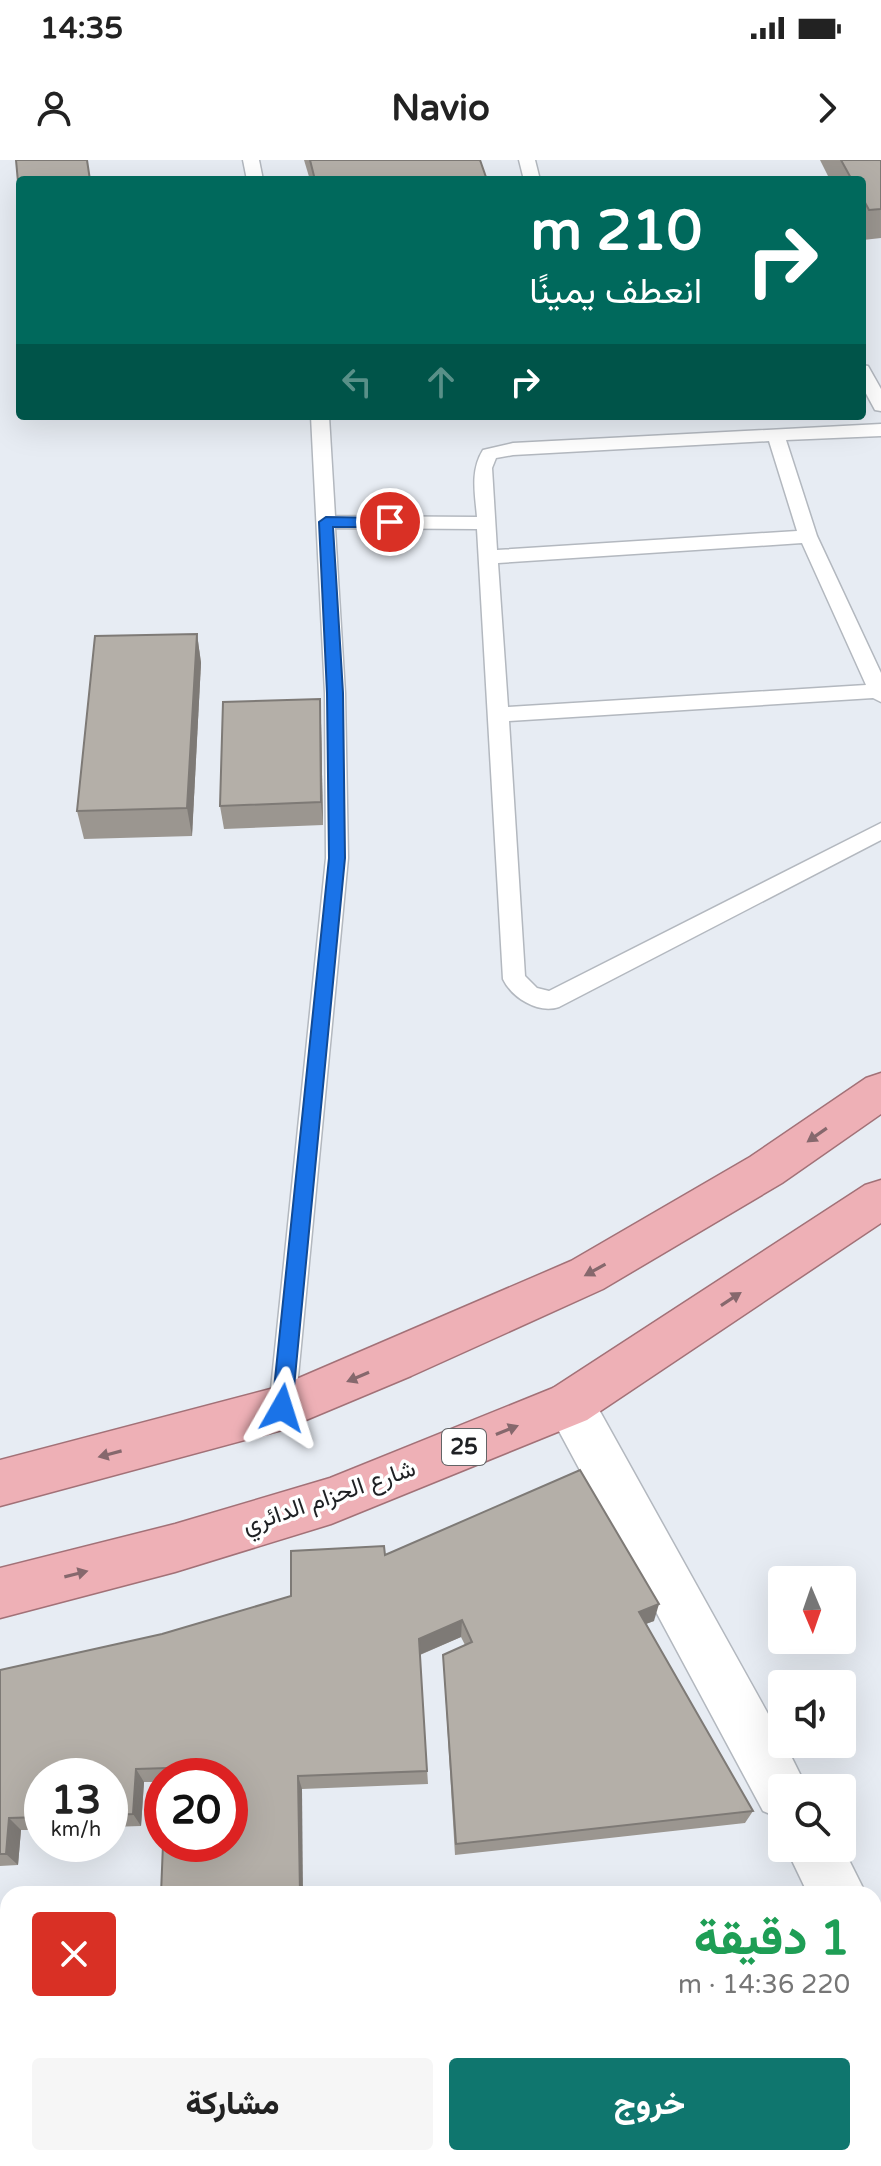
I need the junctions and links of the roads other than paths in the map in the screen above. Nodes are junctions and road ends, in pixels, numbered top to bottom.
1 (866, 378) edge
2 (881, 406) edge
3 (320, 420) edge
4 (881, 430) edge
5 (776, 436) junction
6 (326, 522) junction
7 (485, 523) junction
8 (808, 536) junction
9 (487, 557) junction
10 (880, 693) edge
11 (497, 715) junction
12 (881, 831) edge
13 (881, 1091) edge
14 (881, 1199) edge
15 (570, 1404) junction
16 (282, 1408) junction
17 (0, 1483) edge
18 (0, 1593) edge
19 (772, 1774) edge
20 (821, 1862) edge
21 (834, 1886) edge

1 - 2 lane
3 - 6 lane
4 - 5 lane
5 - 7 lane
5 - 8 lane
6 - 7 lane
6 - 16 lane
7 - 9 lane
8 - 9 lane
8 - 10 lane
9 - 11 lane
10 - 11 lane
11 - 12 lane
13 -> 16 highway
15 -> 14 highway, شارع الحزام الدائري / 25
18 -> 15 highway, شارع الحزام الدائري / 25
15 - 19 street
16 -> 17 highway
20 - 21 street

